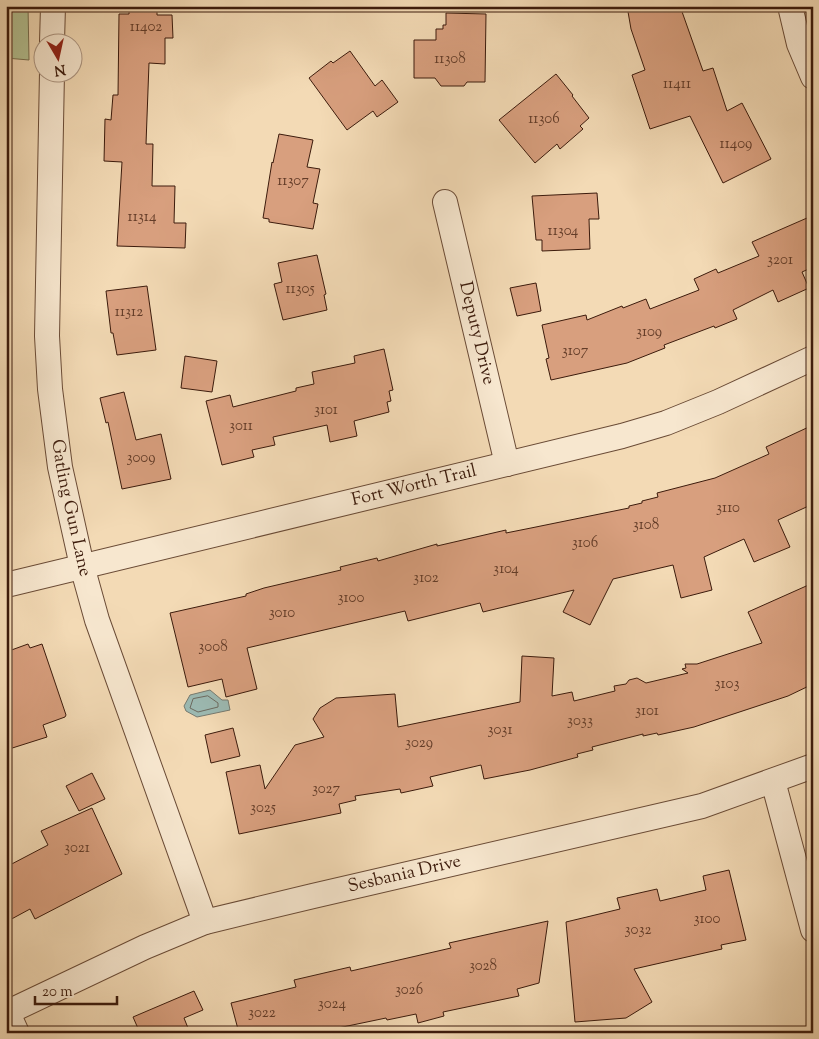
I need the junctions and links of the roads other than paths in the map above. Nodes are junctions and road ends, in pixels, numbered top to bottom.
1 (53, 6) edge
2 (790, 6) edge
3 (52, 32) edge
4 (813, 77) edge
5 (52, 82) edge
6 (445, 202) dead end
7 (813, 358) edge
8 (507, 464) junction
9 (82, 566) junction
10 (6, 585) edge
11 (813, 766) edge
12 (773, 781) junction
13 (205, 922) junction
14 (813, 930) edge
15 (10, 1020) edge

1 - 3 street
2 - 4 street
5 - 9 street, Gatling Gun Lane
6 - 8 street, Deputy Drive
7 - 8 street, Fort Worth Trail
8 - 9 street, Fort Worth Trail
9 - 10 street, Fort Worth Trail
9 - 13 street, Gatling Gun Lane
11 - 12 street, Sesbania Drive
12 - 13 street, Sesbania Drive
12 - 14 street
13 - 15 street, Sesbania Drive

